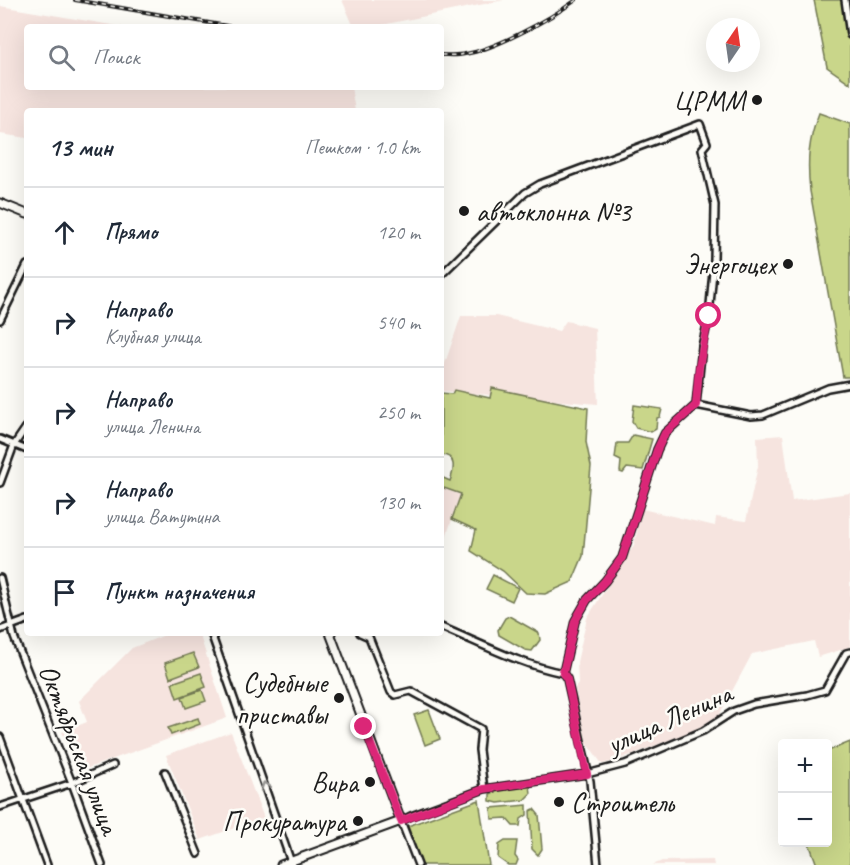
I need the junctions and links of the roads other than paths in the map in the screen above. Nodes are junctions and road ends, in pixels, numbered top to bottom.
1 (844, 0) edge
2 (850, 35) edge
3 (0, 203) edge
4 (24, 213) edge
5 (24, 271) edge
6 (444, 272) edge
7 (0, 320) edge
8 (850, 384) edge
9 (696, 405) junction
10 (24, 430) edge
11 (0, 439) edge
12 (14, 445) junction
13 (24, 449) edge
14 (0, 483) edge
15 (0, 578) edge
16 (24, 621) edge
17 (10, 626) junction
18 (444, 628) edge
19 (0, 630) edge
20 (212, 636) edge
21 (331, 636) edge
22 (367, 636) edge
23 (850, 652) edge
24 (563, 673) junction
25 (0, 737) edge
26 (113, 765) dead end
27 (165, 772) dead end
28 (587, 774) junction
29 (72, 783) junction
30 (484, 789) junction
31 (22, 800) junction
32 (0, 807) edge
33 (401, 821) junction
34 (198, 854) dead end
35 (292, 863) edge
36 (47, 865) edge
37 (102, 865) edge
38 (281, 865) edge
39 (418, 865) edge
40 (598, 865) edge

1 - 2 street
3 - 4 main road
5 - 7 street
6 - 9 street
8 - 9 street
9 - 24 street
10 - 12 street
11 - 12 street
12 - 13 street
12 - 14 street
15 - 17 street, Октябрьская улица
16 - 17 street
17 - 19 street
17 - 29 street, Октябрьская улица
18 - 24 street
35 -> 20 street
21 - 33 main road
22 - 30 street
23 - 28 street, улица Ленина
24 - 28 street
25 - 31 street
26 - 29 street
27 - 34 street
28 - 30 street, улица Ленина
28 - 40 street
29 - 31 street
29 - 37 street, Октябрьская улица
30 - 33 street, улица Ленина
31 - 32 street
31 - 36 street
33 - 35 main road, улица Ленина
33 - 39 street
35 - 38 main road, улица Ленина

